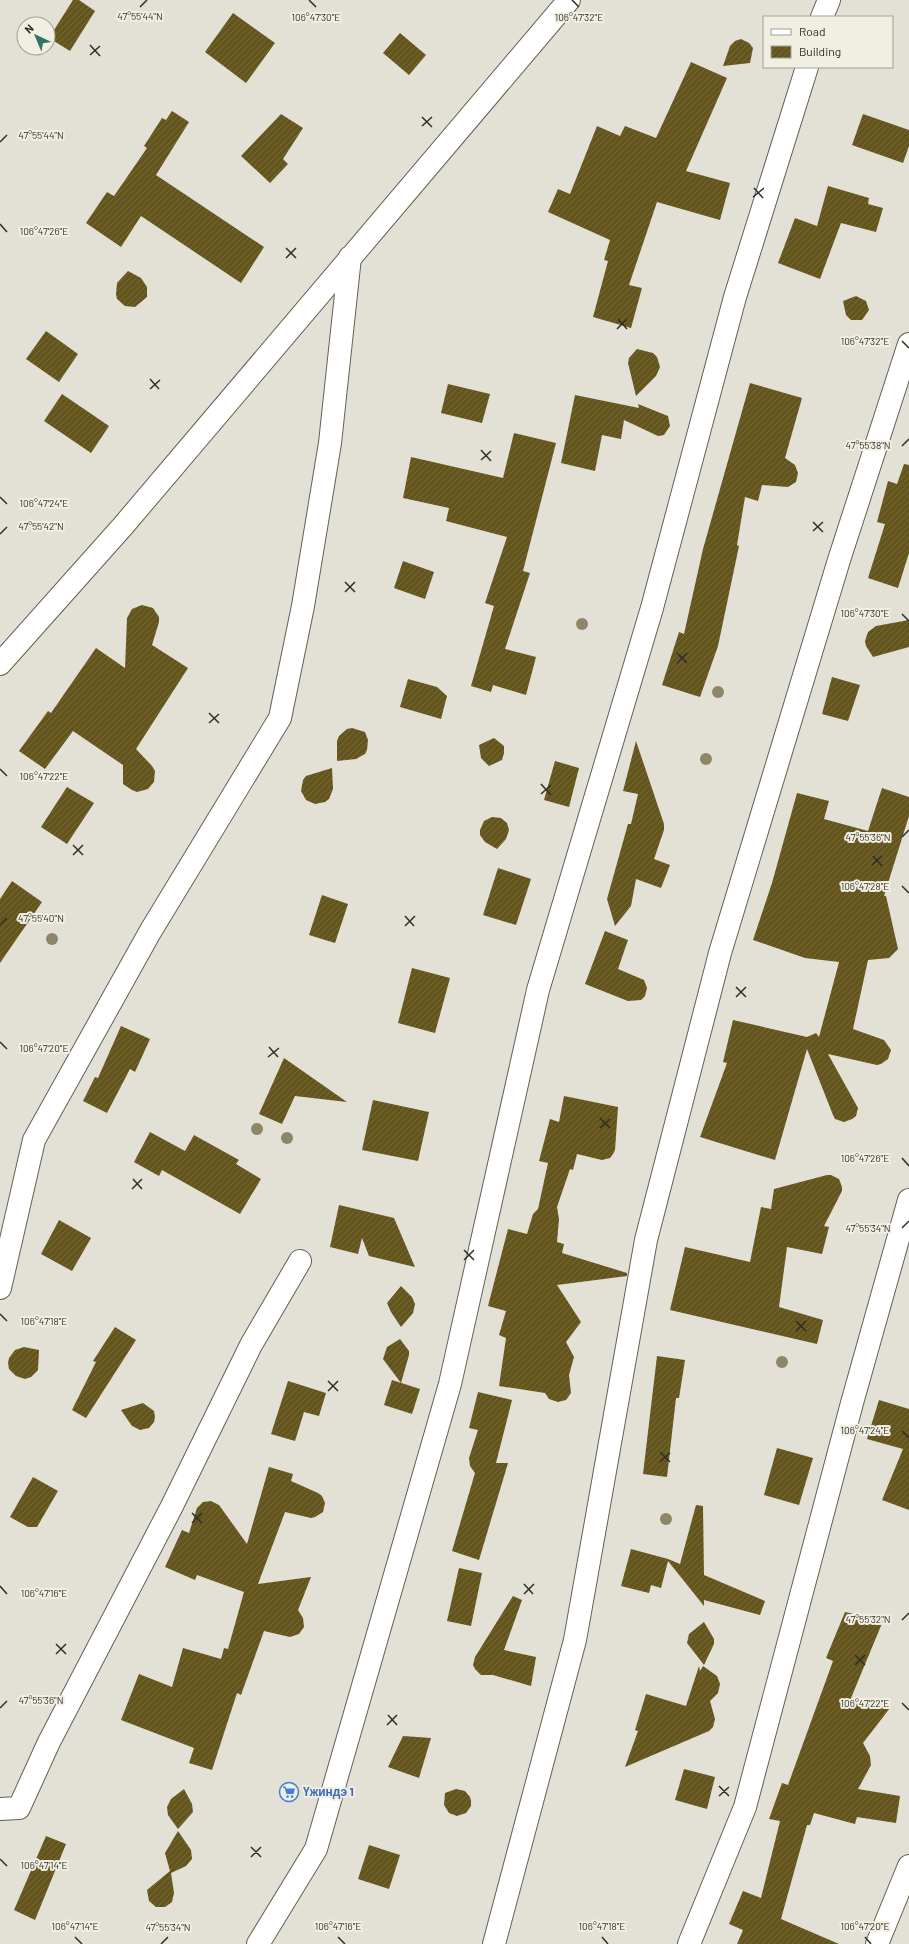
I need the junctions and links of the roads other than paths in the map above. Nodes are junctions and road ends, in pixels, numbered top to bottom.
1 (569, 0) edge
2 (829, 0) edge
3 (822, 16) edge
4 (807, 68) edge
5 (350, 257) junction
6 (909, 344) edge
7 (0, 664) edge
8 (909, 1200) edge
9 (300, 1261) dead end
10 (0, 1288) edge
11 (0, 1809) edge
12 (909, 1866) edge
13 (258, 1944) edge
14 (494, 1944) edge
15 (689, 1944) edge
16 (877, 1944) edge

1 - 5 street
2 - 3 street
4 - 13 street
5 - 7 street
5 - 10 street
6 - 14 street
8 - 15 street
9 - 11 street
12 - 16 street

